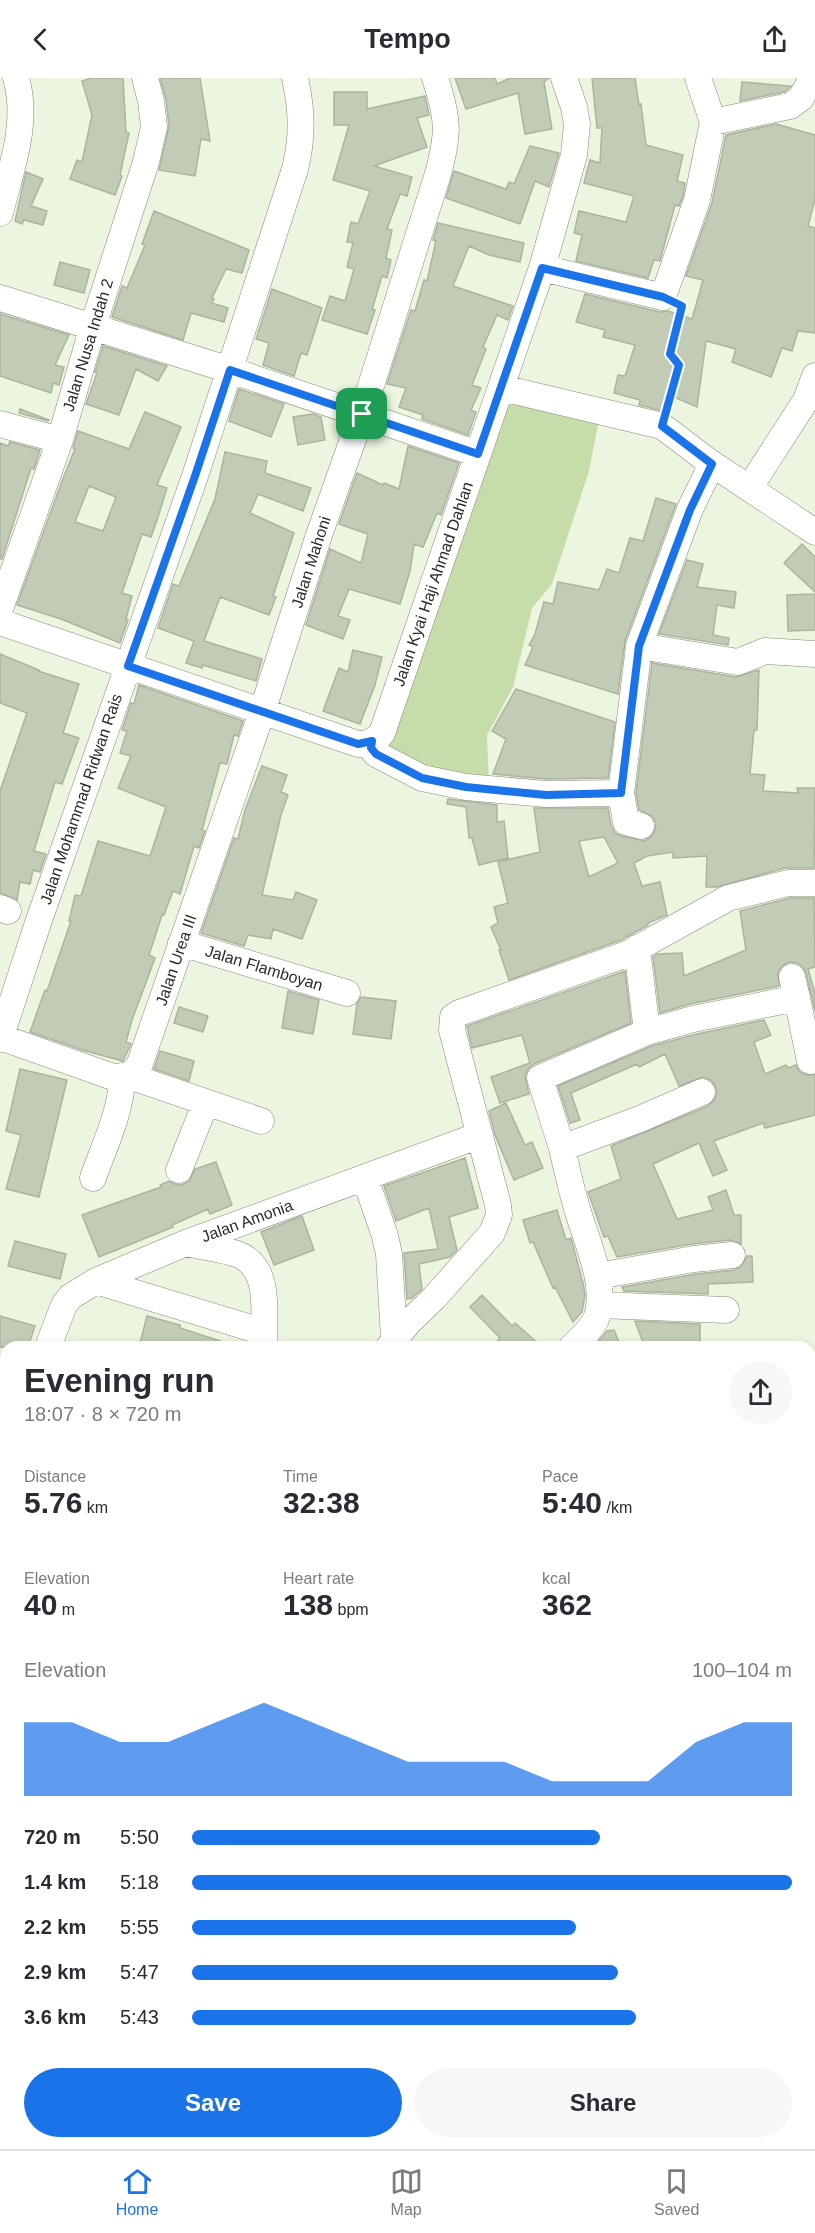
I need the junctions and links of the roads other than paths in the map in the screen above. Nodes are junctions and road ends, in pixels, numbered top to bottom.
1 (16, 78) edge
2 (145, 78) edge
3 (294, 78) edge
4 (435, 78) edge
5 (564, 78) edge
6 (698, 78) edge
7 (812, 78) edge
8 (713, 122) junction
9 (0, 213) edge
10 (542, 268) junction
11 (0, 298) edge
12 (93, 326) junction
13 (230, 370) junction
14 (815, 376) edge
15 (502, 387) junction
16 (362, 414) junction
17 (0, 424) edge
18 (60, 440) junction
19 (478, 454) junction
20 (712, 464) junction
21 (750, 487) junction
22 (815, 532) edge
23 (9, 556) edge
24 (0, 609) edge
25 (0, 622) edge
26 (639, 646) junction
27 (815, 654) edge
28 (128, 666) junction
29 (262, 712) junction
30 (372, 741) junction
31 (621, 793) junction
32 (641, 826) dead end
33 (815, 883) edge
34 (181, 943) junction
35 (637, 948) junction
36 (347, 993) dead end
37 (801, 1001) edge
38 (647, 1032) junction
39 (0, 1038) edge
40 (810, 1060) dead end
41 (125, 1076) junction
42 (702, 1092) dead end
43 (206, 1102) junction
44 (530, 1102) dead end
45 (261, 1121) dead end
46 (480, 1135) junction
47 (560, 1141) junction
48 (179, 1170) dead end
49 (93, 1178) dead end
50 (365, 1178) junction
51 (186, 1243) junction
52 (732, 1256) dead end
53 (598, 1276) junction
54 (96, 1281) junction
55 (599, 1305) junction
56 (726, 1310) dead end
57 (264, 1340) edge
58 (50, 1341) edge
59 (391, 1341) edge
60 (393, 1341) edge
61 (578, 1341) edge

1 - 9 street
2 - 12 street, Jalan Nusa Indah 2
3 - 13 street, Jalan Mohammad Ridwan Rais
4 - 16 street, Jalan Mahoni
5 - 10 street, Jalan Kyai Haji Ahmad Dahlan
6 - 8 street
7 - 8 street
8 - 10 street
10 - 15 street, Jalan Kyai Haji Ahmad Dahlan
11 - 12 street
12 - 13 street
12 - 18 street, Jalan Nusa Indah 2
13 - 16 street
13 - 28 street, Jalan Mohammad Ridwan Rais
14 - 21 street
15 - 19 street, Jalan Kyai Haji Ahmad Dahlan
15 - 20 street
16 - 19 street
16 - 29 street, Jalan Mahoni
17 - 18 street
18 - 23 street, Jalan Nusa Indah 2
19 - 30 street, Jalan Kyai Haji Ahmad Dahlan
20 - 21 street
20 - 26 street
21 - 22 street
23 - 24 street, Jalan Nusa Indah 2
25 - 28 street
26 - 27 street
26 - 31 street
28 - 29 street
28 - 39 street, Jalan Mohammad Ridwan Rais
29 - 30 street
29 - 34 street, Jalan Urea III
30 - 31 street
31 - 32 street
33 - 35 street
34 - 36 street, Jalan Flamboyan
34 - 41 street, Jalan Urea III
35 - 38 street
35 - 46 street
37 - 38 street
37 - 40 street
38 - 47 street
39 - 41 street
41 - 43 street
41 - 49 street
42 - 47 street
43 - 45 street
43 - 48 street
44 - 47 street
46 - 50 street, Jalan Amonia
46 - 60 street
47 - 53 street
50 - 51 street, Jalan Amonia
50 - 59 street
51 - 54 street, Jalan Amonia
51 - 57 street
52 - 53 street
53 - 55 street
54 - 57 street
54 - 58 street, Jalan Amonia
55 - 56 street
55 - 61 street

